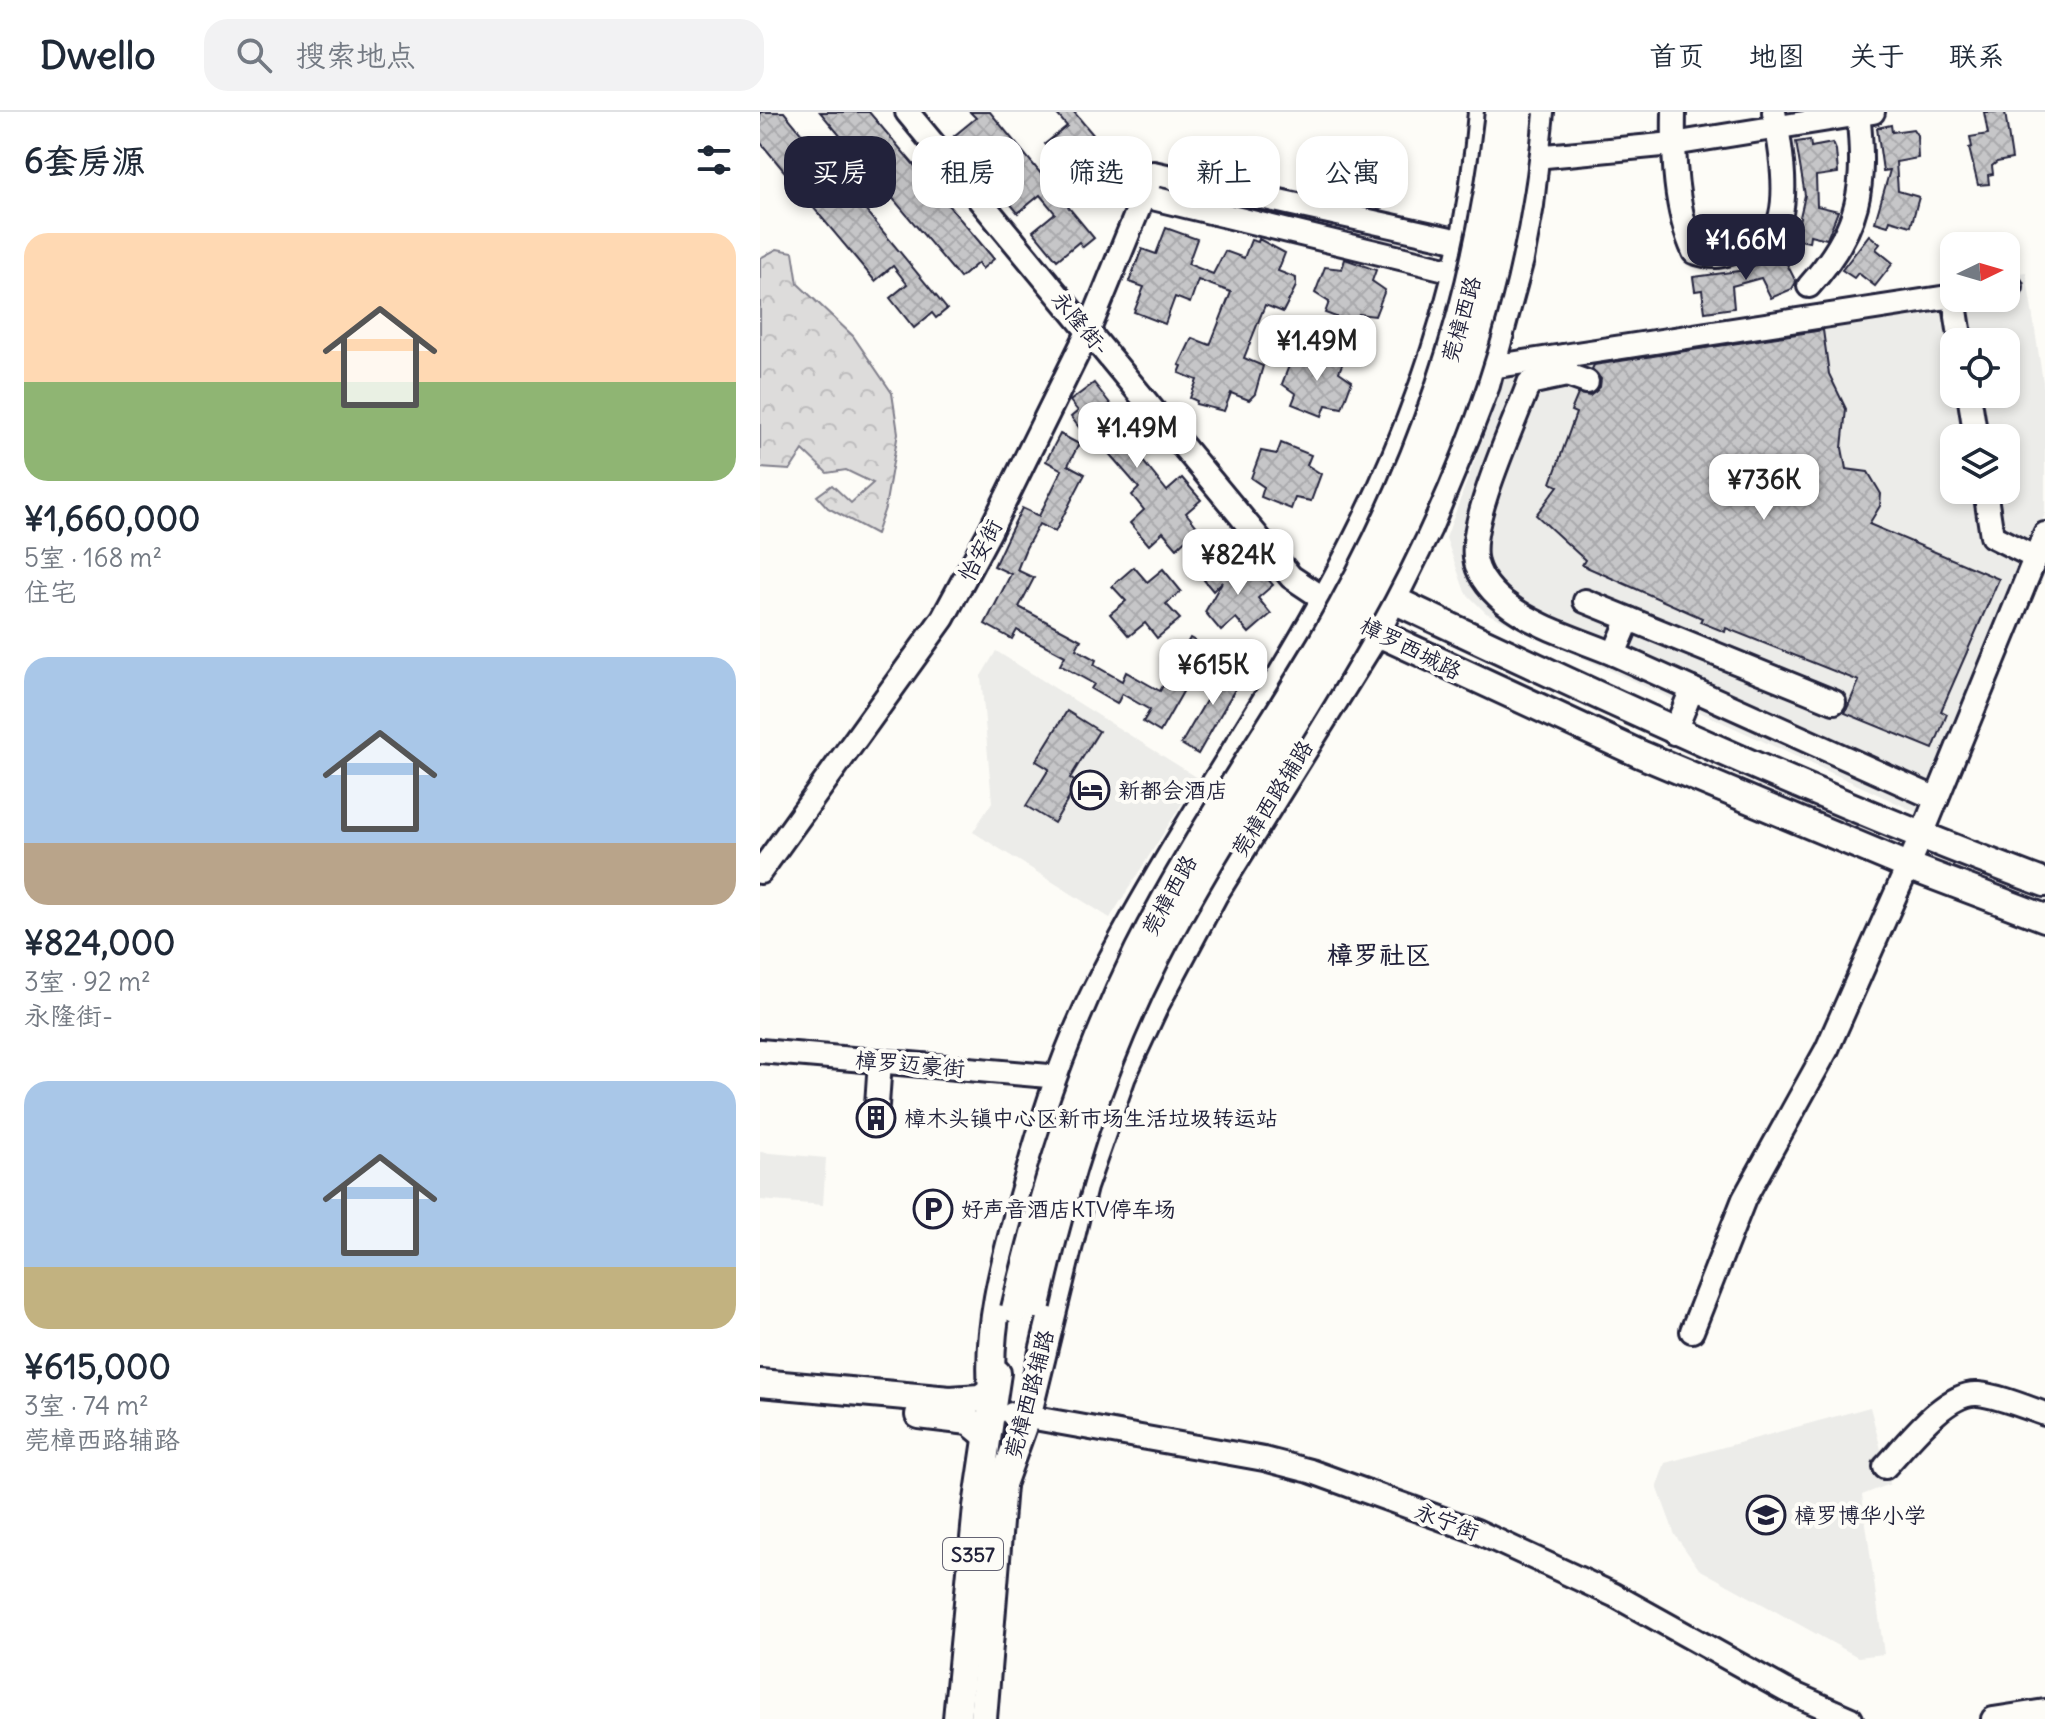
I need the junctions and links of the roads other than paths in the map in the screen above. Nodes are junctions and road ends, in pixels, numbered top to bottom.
1 (907, 112) edge
2 (1482, 112) edge
3 (1499, 112) edge
4 (1519, 112) edge
5 (1540, 112) edge
6 (1674, 112) edge
7 (1863, 113) edge
8 (1775, 120) edge
9 (1673, 144) junction
10 (1535, 157) junction
11 (1152, 176) edge
12 (1152, 198) edge
13 (1139, 208) edge
14 (1464, 242) junction
15 (1458, 272) junction
16 (1809, 286) dead end
17 (1940, 300) edge
18 (1088, 332) junction
19 (1491, 367) junction
20 (1573, 371) junction
21 (1987, 504) edge
22 (2045, 534) edge
23 (2036, 558) junction
24 (1324, 599) junction
25 (1392, 599) junction
26 (1585, 601) dead end
27 (1629, 619) junction
28 (1375, 635) junction
29 (1614, 654) junction
30 (1692, 689) junction
31 (1834, 702) dead end
32 (1253, 719) junction
33 (1674, 733) junction
34 (1303, 749) junction
35 (1937, 799) junction
36 (1921, 837) junction
37 (1908, 866) junction
38 (760, 872) edge
39 (2045, 883) edge
40 (2045, 918) edge
41 (760, 1051) edge
42 (880, 1061) junction
43 (1060, 1077) junction
44 (877, 1105) dead end
45 (1026, 1307) junction
46 (1692, 1331) dead end
47 (760, 1383) edge
48 (992, 1390) junction
49 (760, 1401) edge
50 (1020, 1414) junction
51 (2045, 1414) edge
52 (986, 1435) junction
53 (1885, 1467) dead end
54 (2045, 1711) edge
55 (957, 1719) edge
56 (983, 1719) edge
57 (1851, 1719) edge
58 (1993, 1719) edge

1 - 18 street, 永隆街-
2 - 14 main road, 莞樟西路辅路
3 - 45 main road, 莞樟西路 / S357, bridge
4 - 45 main road, 莞樟西路 / S357, bridge
5 - 10 main road, 莞樟西路辅路
6 - 9 street
7 - 8 street
7 - 16 street
8 - 9 street
8 - 9 street
9 - 10 street
10 - 19 main road, 莞樟西路辅路
11 - 14 street, 怡安街
12 - 15 street
13 - 18 street, 怡安街
14 - 15 main road, 莞樟西路辅路
15 - 24 main road, 莞樟西路辅路
17 - 20 street
18 - 24 street, 永隆街-
18 - 38 street, 怡安街
19 - 20 street
19 - 25 main road, 莞樟西路辅路
20 - 29 street
21 - 23 street
22 - 23 street
23 - 35 street
24 - 25 main road, 樟罗西城路
24 - 28 main road, 樟罗西城路
24 - 32 main road, 莞樟西路辅路
25 - 28 main road, 莞樟西路辅路
25 - 33 main road, 樟罗西城路
26 - 27 street
27 - 29 street
27 - 31 street
28 - 34 main road, 莞樟西路辅路
28 - 37 main road, 樟罗西城路
29 - 30 street
30 - 33 street
30 - 35 street
32 - 34 main road
32 - 43 main road, 莞樟西路辅路
33 - 36 main road, 樟罗西城路
34 - 50 main road, 莞樟西路辅路
35 - 36 street
36 - 37 street
36 - 39 main road, 樟罗西城路
37 - 40 main road, 樟罗西城路
37 - 46 street
41 - 42 street, 樟罗迈豪街
42 - 43 street, 樟罗迈豪街
42 - 44 street
43 - 48 main road, 莞樟西路辅路
45 - 48 main road, 莞樟西路 / S357
45 - 50 main road, 莞樟西路 / S357
47 - 48 main road
48 - 52 main road, 莞樟西路 / S357
49 - 52 main road
50 - 56 main road, 莞樟西路辅路 / S357
50 - 57 street, 永宁街
51 - 53 street
52 - 55 main road, 莞樟西路 / S357
54 - 58 street

